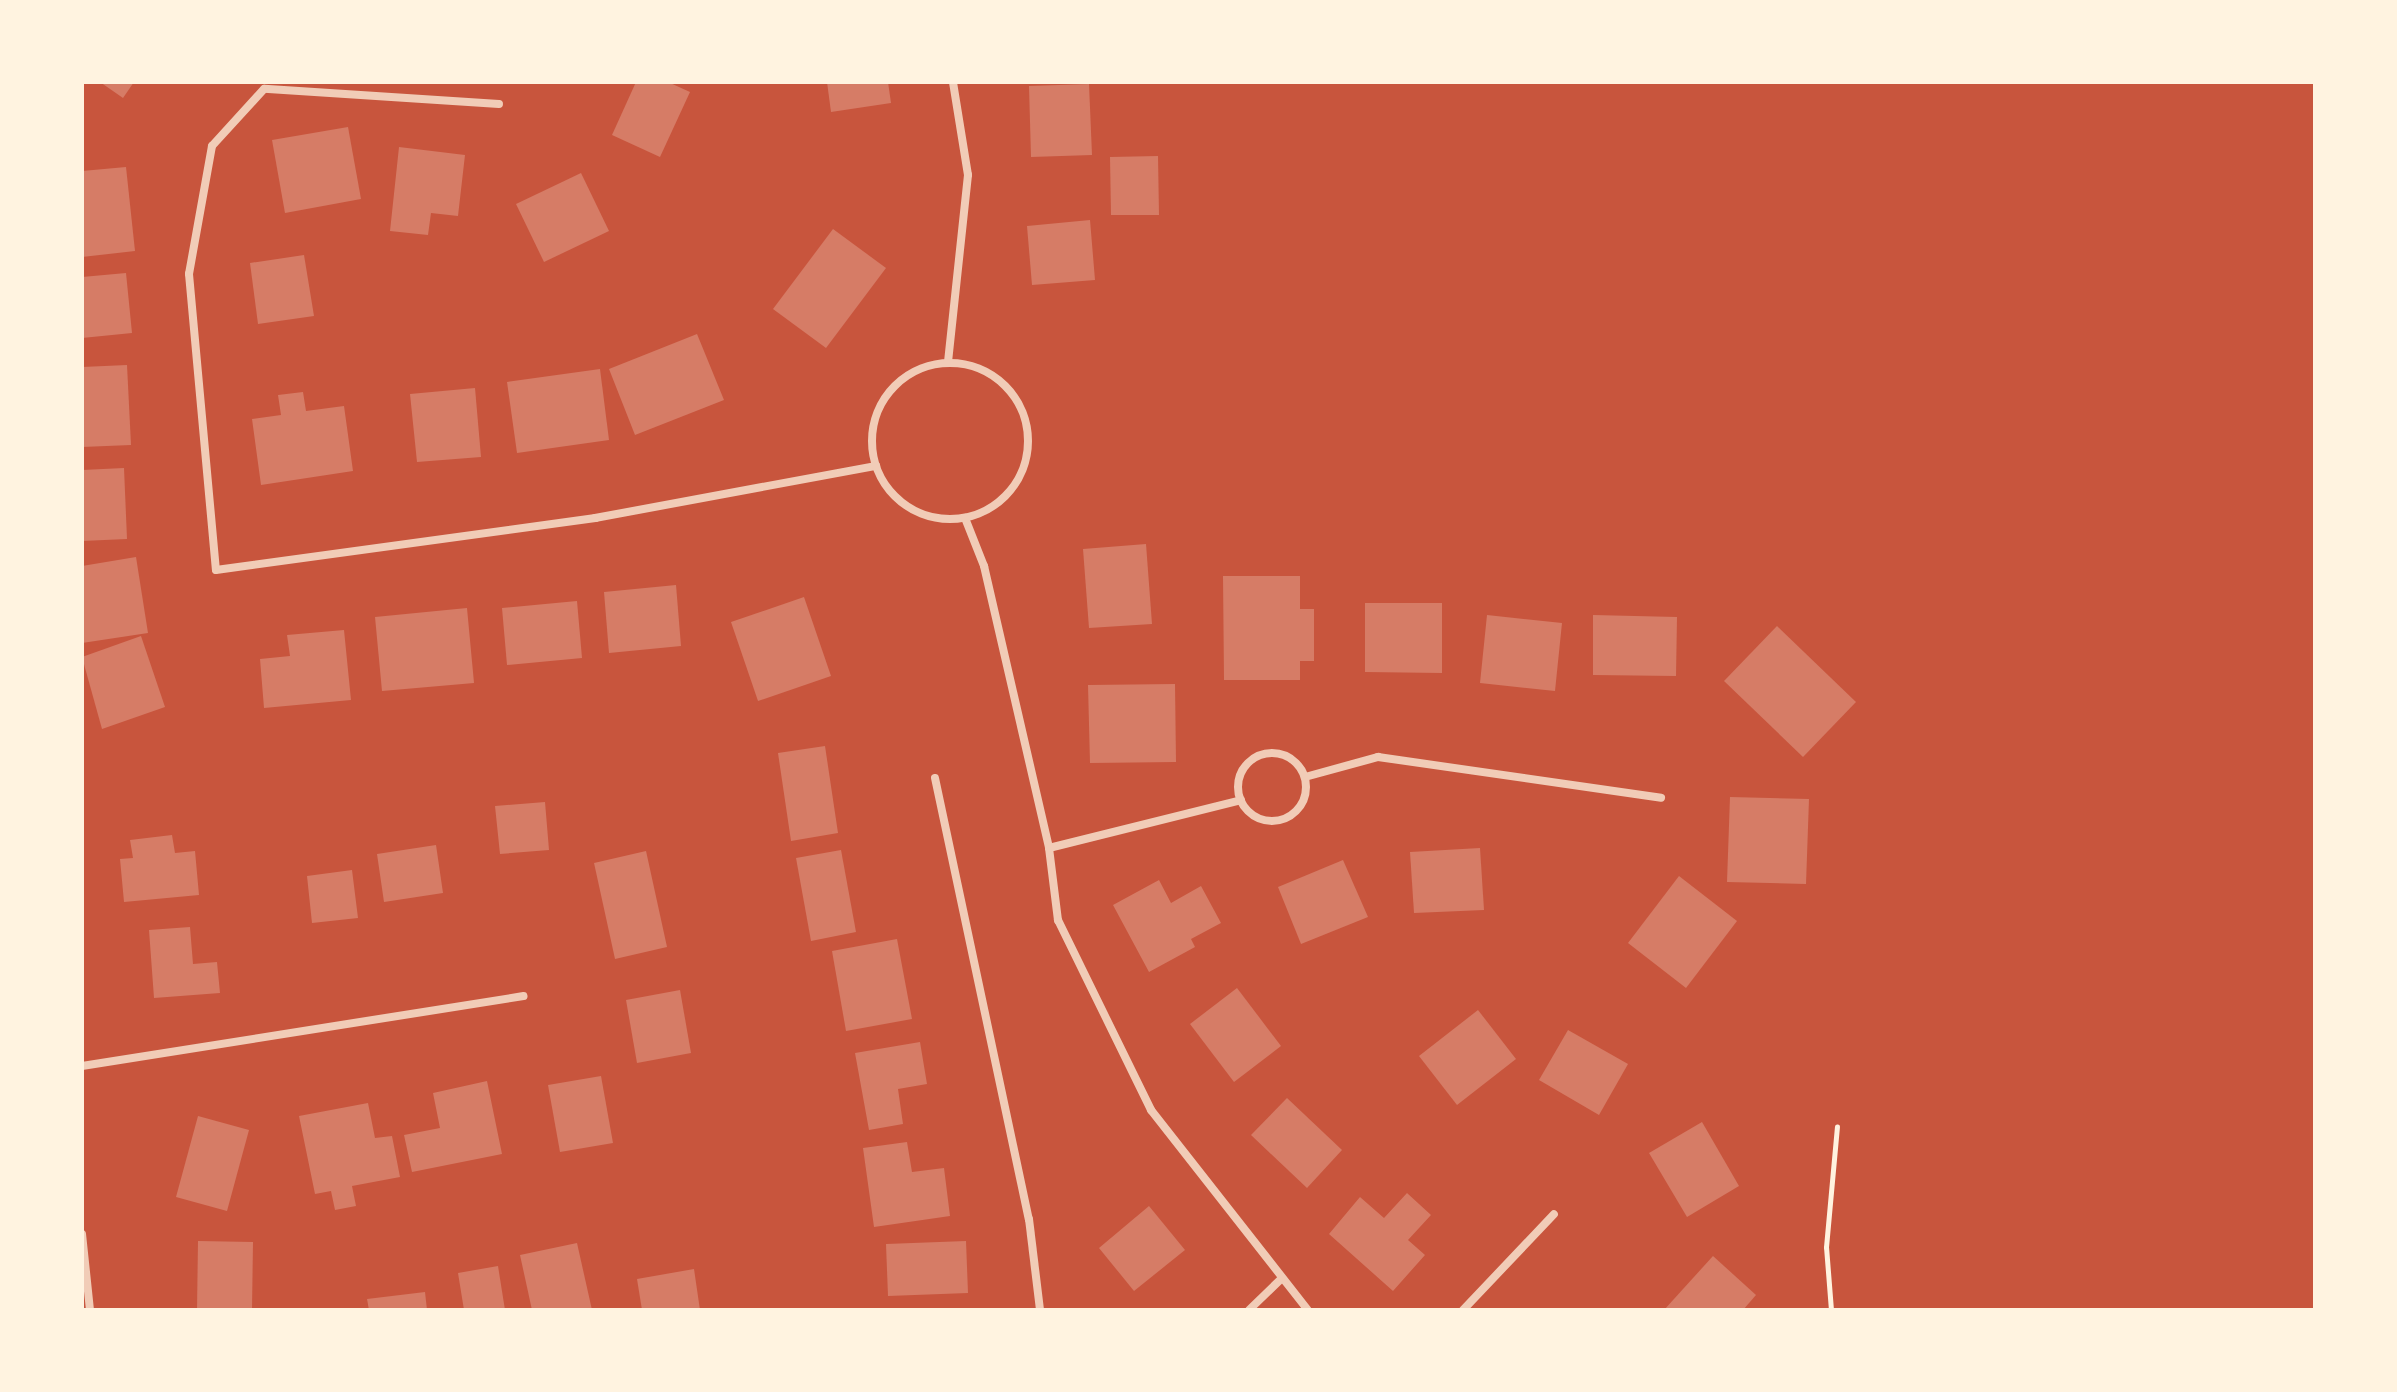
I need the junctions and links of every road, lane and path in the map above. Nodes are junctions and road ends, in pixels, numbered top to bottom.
1 (953, 82) edge
2 (499, 104) dead end
3 (948, 362) junction
4 (876, 466) junction
5 (965, 518) junction
6 (1305, 777) junction
7 (935, 778) dead end
8 (1661, 798) dead end
9 (1241, 800) junction
10 (1049, 848) junction
11 (523, 996) dead end
12 (82, 1066) edge
13 (1837, 1127) dead end
14 (1554, 1214) dead end
15 (82, 1234) edge
16 (1280, 1280) junction
17 (86, 1292) edge
18 (90, 1310) edge
19 (1040, 1310) edge
20 (1249, 1310) edge
21 (1308, 1310) edge
22 (1463, 1310) edge
23 (1831, 1310) edge

1 - 3 street
2 - 4 street
3 - 4 street
3 - 5 street
4 - 5 street
5 - 10 street
6 - 8 street
6 - 9 street
6 - 9 street
7 - 19 street
9 - 10 street
10 - 16 street
11 - 12 street
13 - 23 path
14 - 22 street
15 - 17 street
16 - 20 street
16 - 21 street
17 - 18 street

